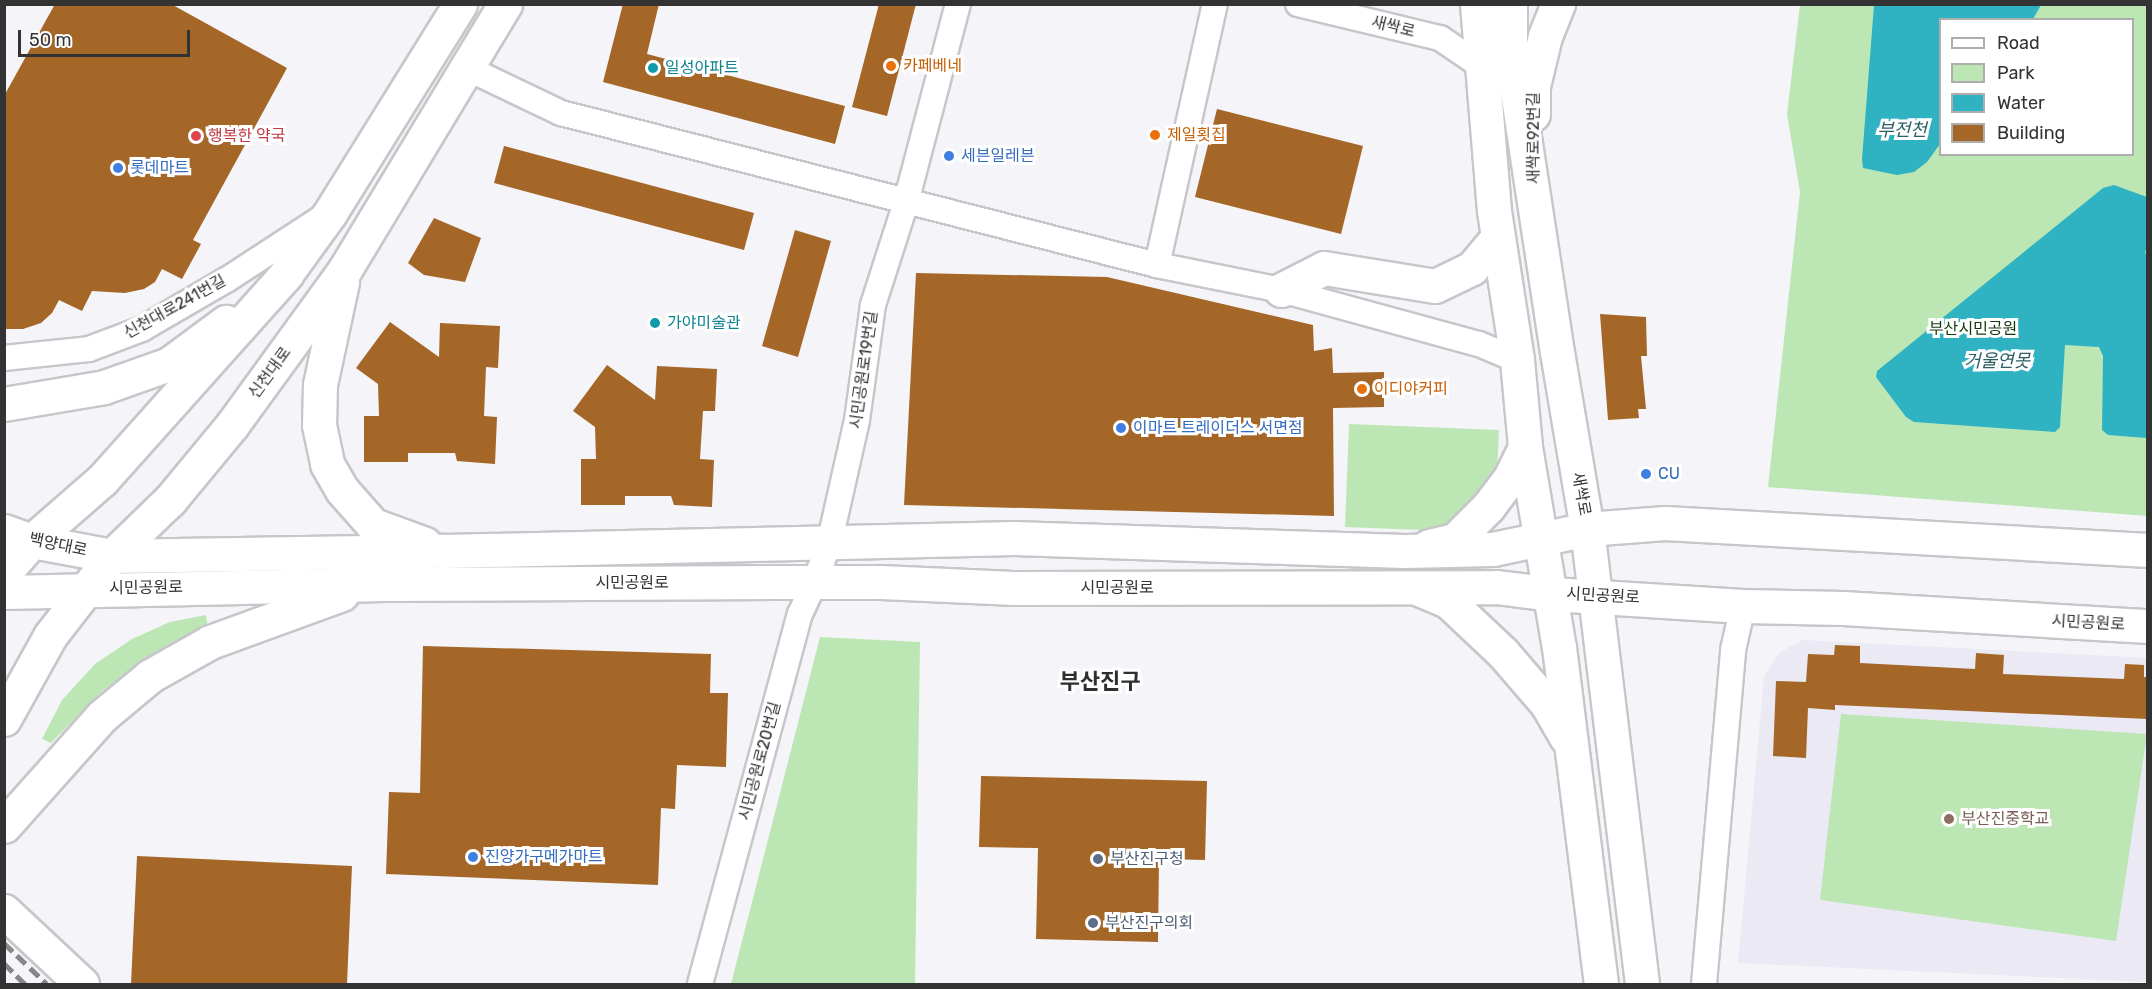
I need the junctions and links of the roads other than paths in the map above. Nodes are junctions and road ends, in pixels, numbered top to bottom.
1 (460, 4) edge
2 (958, 4) edge
3 (1215, 4) edge
4 (1298, 4) edge
5 (1477, 4) edge
6 (1510, 4) edge
7 (1529, 4) edge
8 (1558, 4) edge
9 (503, 10) edge
10 (1510, 45) junction
11 (1481, 66) junction
12 (468, 68) junction
13 (906, 202) junction
14 (1534, 202) junction
15 (330, 213) junction
16 (1498, 237) junction
17 (1156, 265) junction
18 (344, 271) junction
19 (286, 274) junction
20 (1281, 290) junction
21 (4, 358) edge
22 (1517, 360) junction
23 (4, 404) edge
24 (1525, 447) junction
25 (1587, 529) junction
26 (18, 536) edge
27 (1539, 539) junction
28 (830, 540) junction
29 (2148, 550) edge
30 (444, 551) junction
31 (1404, 551) junction
32 (112, 556) junction
33 (4, 573) edge
34 (815, 582) junction
35 (369, 585) junction
36 (1412, 586) junction
37 (86, 589) junction
38 (4, 592) edge
39 (1552, 594) junction
40 (1595, 597) junction
41 (1743, 606) junction
42 (2148, 626) edge
43 (4, 719) edge
44 (1572, 747) junction
45 (4, 826) edge
46 (4, 911) edge
47 (82, 984) edge
48 (700, 984) edge
49 (1601, 984) edge
50 (1642, 984) edge
51 (1704, 984) edge

1 - 15 main road
2 - 13 street, 시민공원로19번길
3 - 17 street
4 - 11 street, 새싹로
5 - 11 main road
6 - 10 main road, 새싹로
7 - 10 main road
8 - 14 main road, 새싹로92번길
9 - 12 main road, 신천대로
10 - 11 main road
10 - 14 main road, 새싹로
11 - 16 main road
12 - 13 street
12 - 18 main road, 신천대로
13 - 17 street
13 - 28 street, 시민공원로19번길
14 - 25 main road, 새싹로
15 - 19 main road
15 - 21 street, 신천대로241번길
16 - 20 main road
16 - 22 main road
17 - 20 street
18 - 30 main road
18 - 32 main road, 신천대로
19 - 23 main road
19 - 26 main road
20 - 22 street
22 - 24 main road
24 - 27 main road
24 - 31 main road
25 - 27 main road, 시민공원로
25 - 29 main road, 시민공원로
25 - 40 main road, 새싹로
26 - 32 main road, 백양대로
26 - 33 main road
27 - 31 main road, 시민공원로
27 - 39 main road
28 - 30 main road, 시민공원로
28 - 31 main road, 시민공원로
28 - 34 street, 시민공원로20번길
30 - 32 main road, 시민공원로
32 - 37 main road, 신천대로
34 - 35 main road, 시민공원로
34 - 36 main road, 시민공원로
34 - 48 street, 시민공원로20번길
35 - 37 main road, 시민공원로
35 - 45 main road
36 - 39 main road, 시민공원로
36 - 44 main road
37 - 38 main road
37 - 43 main road, 신천대로
39 - 40 main road, 시민공원로
39 - 44 main road
40 - 41 main road, 시민공원로
40 - 50 main road, 새싹로
41 - 42 main road, 시민공원로
41 - 51 street
44 - 49 main road
46 - 47 main road

